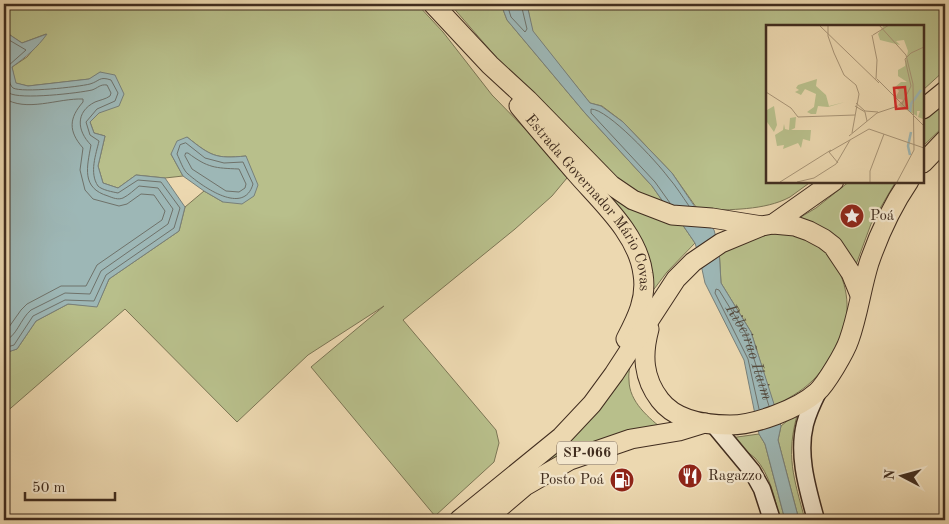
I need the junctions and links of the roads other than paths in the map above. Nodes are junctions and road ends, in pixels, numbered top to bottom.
1 (433, 4) edge
2 (490, 65) junction
3 (945, 91) edge
4 (924, 108) edge
5 (945, 140) edge
6 (924, 163) edge
7 (832, 182) edge
8 (908, 182) edge
9 (768, 225) junction
10 (860, 295) junction
11 (654, 316) junction
12 (818, 392) junction
13 (592, 404) junction
14 (709, 423) junction
15 (459, 520) edge
16 (485, 520) edge
17 (772, 520) edge
18 (816, 520) edge

1 - 2 highway, Estrada Governador Mário Covas
2 - 9 highway, Estrada Governador Mário Covas
2 - 13 highway, Estrada Governador Mário Covas
3 - 4 highway
5 - 6 highway
7 - 9 highway, SP-066
8 - 10 highway, SP-066
9 - 10 highway, Estrada Governador Mário Covas
9 - 11 highway, SP-066
10 - 12 highway, SP-066
11 - 13 highway, SP-066
11 - 14 highway, SP-066
12 - 14 highway, SP-066
12 - 18 main road
13 - 15 highway, SP-066
14 - 16 highway, SP-066
14 - 17 main road

